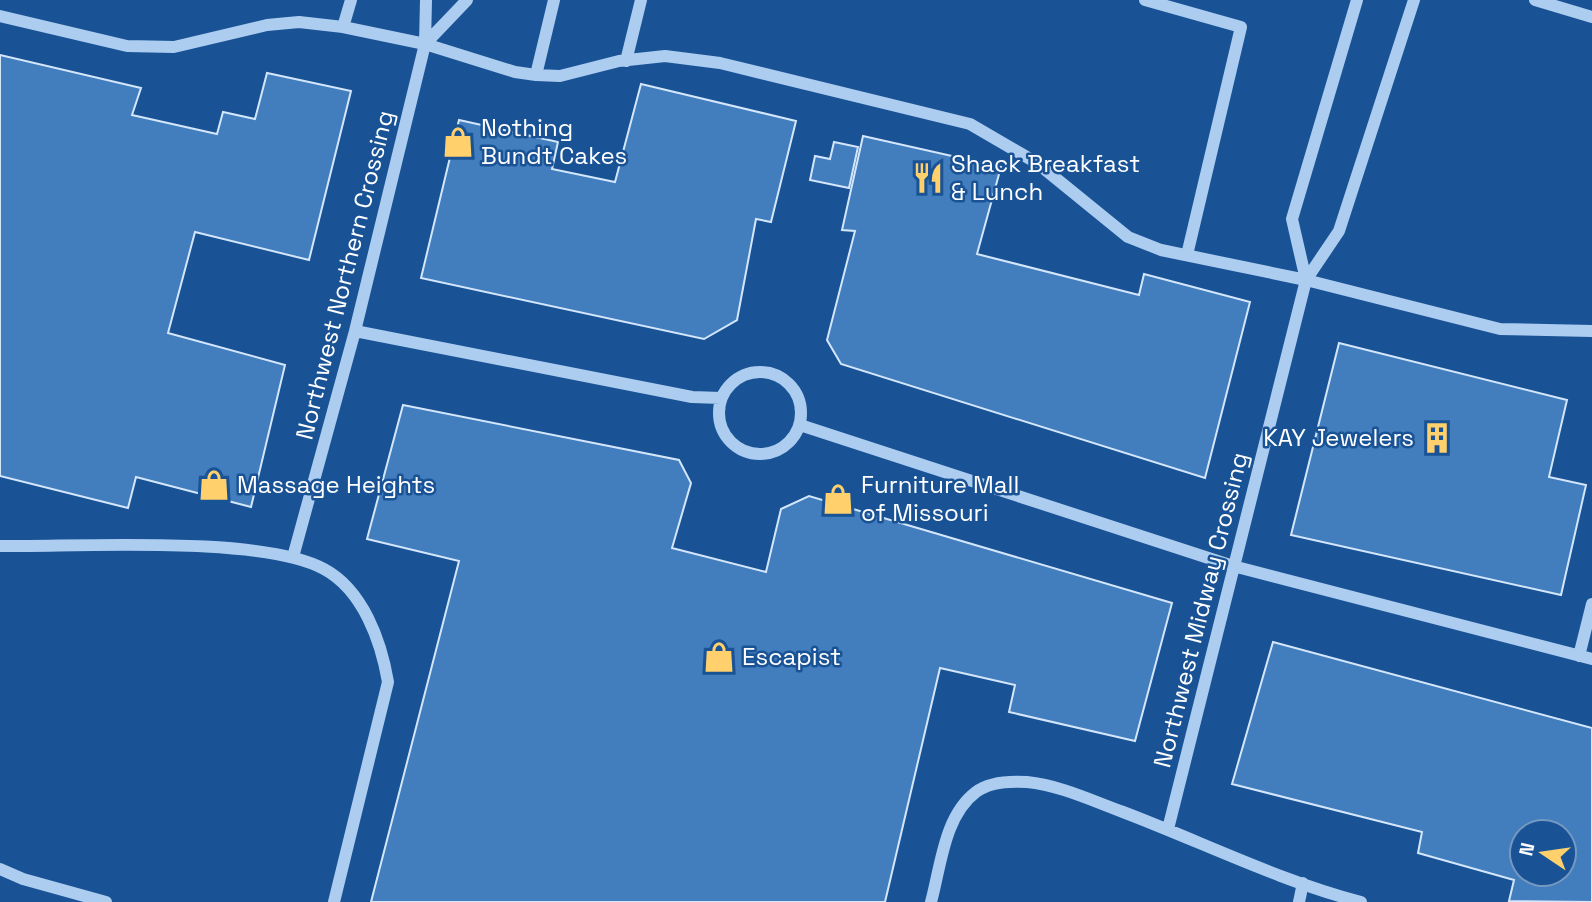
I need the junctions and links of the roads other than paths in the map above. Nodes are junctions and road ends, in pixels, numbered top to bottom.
1 (351, 0) edge
2 (426, 0) edge
3 (467, 0) edge
4 (554, 0) edge
5 (641, 0) edge
6 (1145, 0) edge
7 (1357, 0) edge
8 (1414, 0) edge
9 (1535, 0) edge
10 (0, 16) edge
11 (1592, 17) edge
12 (344, 27) junction
13 (425, 44) junction
14 (626, 61) junction
15 (536, 75) junction
16 (1187, 256) junction
17 (1306, 280) junction
18 (355, 331) junction
19 (1592, 331) edge
20 (721, 398) junction
21 (800, 425) junction
22 (0, 547) edge
23 (293, 557) junction
24 (1233, 566) junction
25 (1592, 604) edge
26 (1586, 657) edge
27 (1168, 829) junction
28 (0, 869) edge
29 (1303, 883) junction
30 (106, 902) edge
31 (334, 902) edge
32 (931, 902) edge
33 (1299, 902) edge
34 (1361, 902) edge

1 - 12 street
2 - 13 street, Northwest Northern Crossing
3 - 13 street, Northwest Northern Crossing
4 - 15 street
5 - 14 street
6 - 16 street
7 - 17 street, Northwest Midway Crossing
8 - 17 street, Northwest Midway Crossing
9 - 11 street
10 - 12 street
12 - 13 street
13 - 15 street
13 - 18 street, Northwest Northern Crossing
14 - 15 street
14 - 16 street
16 - 17 street
17 - 19 street
17 - 24 street, Northwest Midway Crossing
18 - 20 street
18 - 23 street, Northwest Northern Crossing
20 - 21 street
20 - 21 street
21 - 24 street
22 - 23 street
23 - 31 street
24 - 26 street
24 - 27 street, Northwest Midway Crossing
25 - 26 street
27 - 29 street
27 - 32 street
28 - 30 street
29 - 33 street
29 - 34 street

